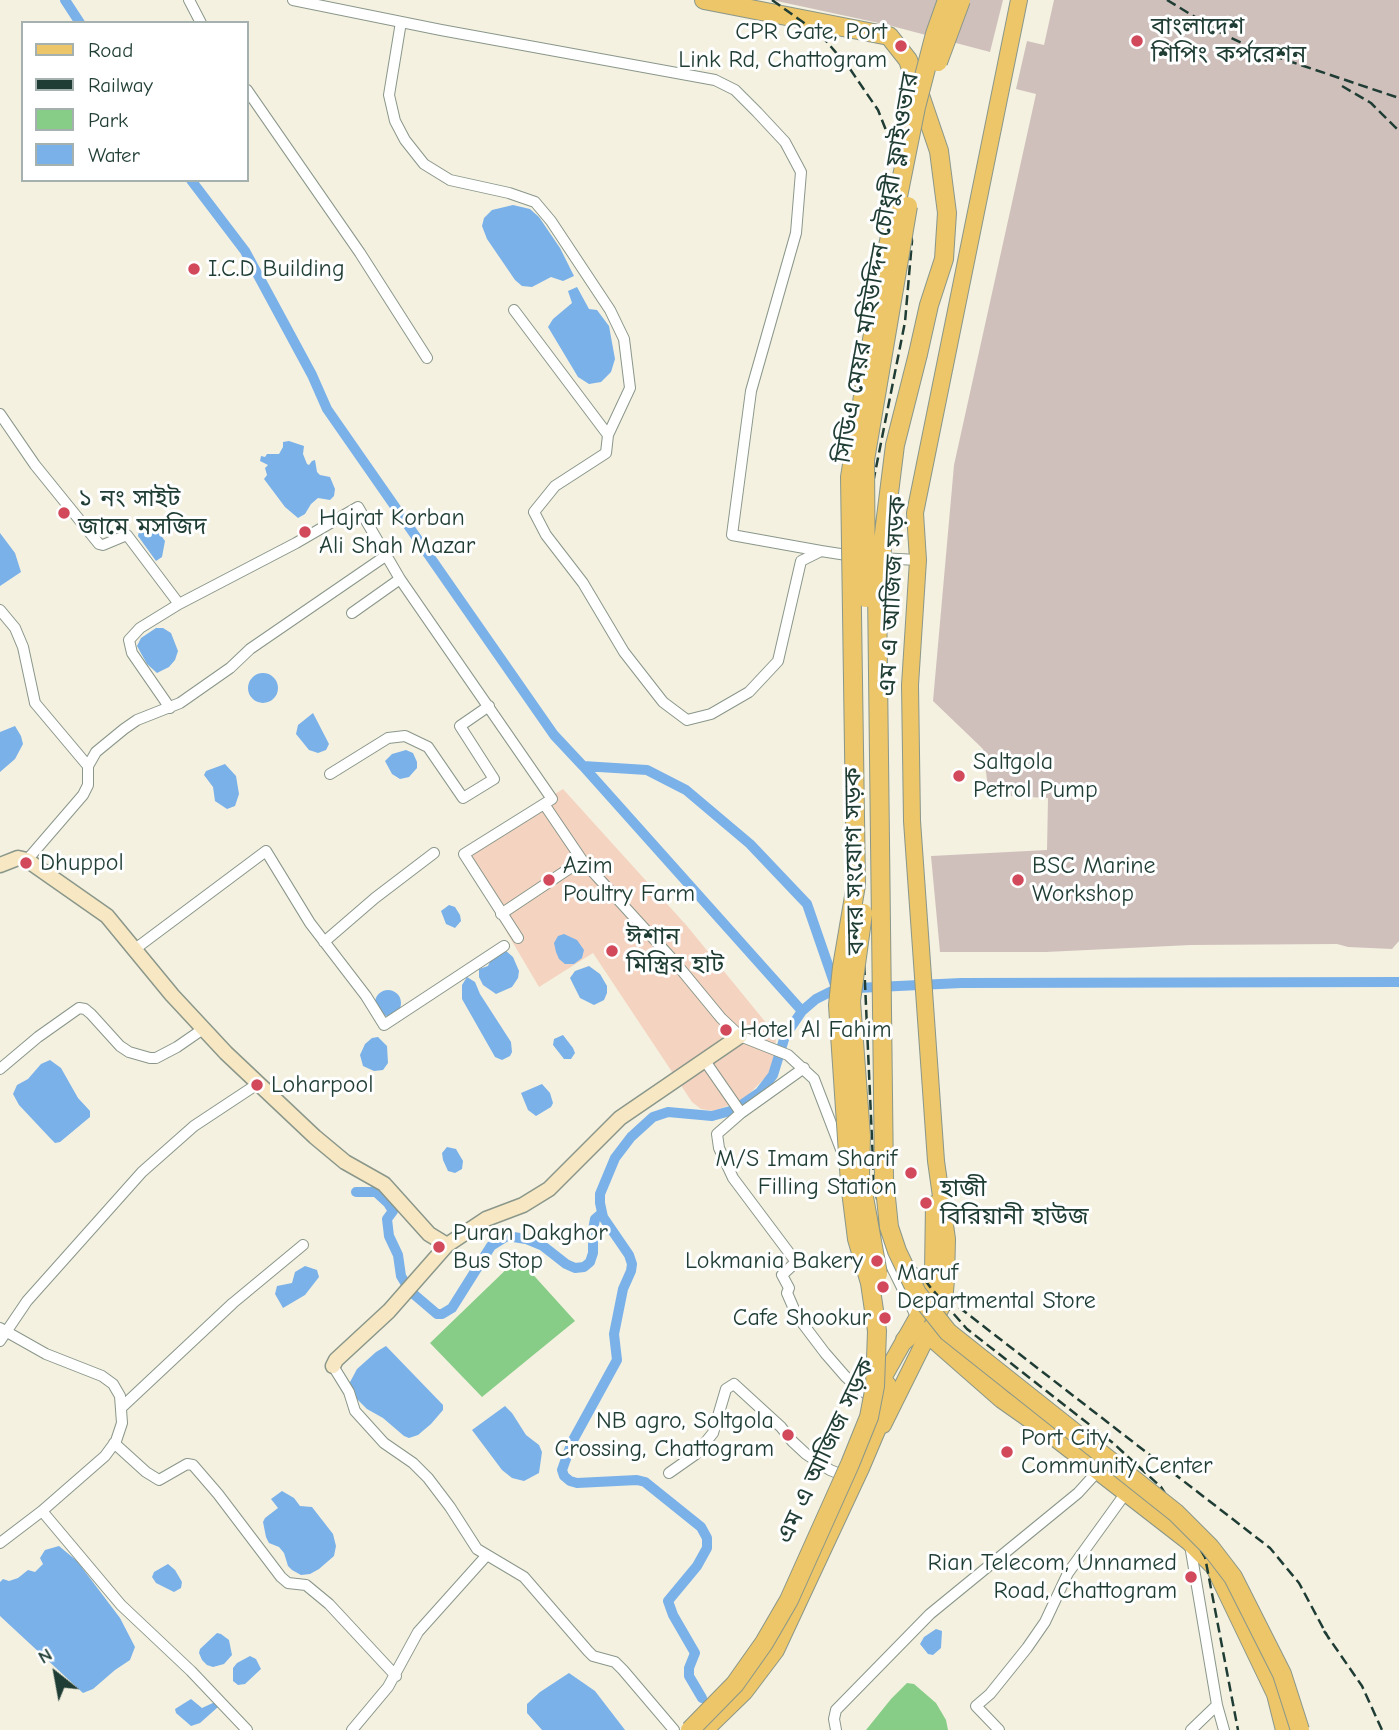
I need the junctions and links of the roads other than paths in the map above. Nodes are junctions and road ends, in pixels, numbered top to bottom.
1 (189, 0) edge
2 (293, 0) edge
3 (704, 0) edge
4 (947, 0) edge
5 (961, 0) edge
6 (1019, 0) edge
7 (200, 21) edge
8 (401, 22) junction
9 (248, 91) edge
10 (514, 310) dead end
11 (427, 358) dead end
12 (0, 414) edge
13 (608, 435) junction
14 (821, 551) junction
15 (387, 555) junction
16 (918, 560) junction
17 (400, 579) junction
18 (178, 604) junction
19 (0, 610) edge
20 (352, 613) dead end
21 (489, 706) junction
22 (170, 708) junction
23 (88, 766) junction
24 (330, 774) dead end
25 (544, 804) junction
26 (434, 853) dead end
27 (27, 860) junction
28 (582, 860) junction
29 (0, 865) edge
30 (501, 914) junction
31 (518, 938) dead end
32 (324, 942) junction
33 (504, 946) dead end
34 (135, 949) junction
35 (203, 1029) junction
36 (740, 1036) junction
37 (705, 1061) junction
38 (804, 1068) junction
39 (0, 1069) edge
40 (259, 1083) junction
41 (741, 1113) junction
42 (936, 1161) junction
43 (303, 1245) dead end
44 (447, 1245) junction
45 (917, 1318) junction
46 (2, 1333) edge
47 (929, 1335) junction
48 (905, 1340) junction
49 (333, 1366) joint
50 (872, 1397) junction
51 (122, 1407) junction
52 (114, 1443) junction
53 (1097, 1472) junction
54 (669, 1473) dead end
55 (840, 1474) junction
56 (1125, 1494) junction
57 (42, 1511) junction
58 (1189, 1541) junction
59 (0, 1544) edge
60 (487, 1556) junction
61 (396, 1675) junction
62 (1217, 1705) junction
63 (247, 1730) edge
64 (352, 1730) edge
65 (674, 1730) edge
66 (681, 1730) edge
67 (690, 1730) edge
68 (704, 1730) edge
69 (713, 1730) edge
70 (836, 1730) edge
71 (999, 1730) edge
72 (1191, 1730) edge
73 (1224, 1730) edge
74 (1285, 1730) edge
75 (1300, 1730) edge

1 - 7 street
2 - 8 street
3 - 75 highway, বন্দর সংযোগ সড়ক, bridge
4 - 67 highway, bridge
5 - 68 highway, সিডিএ মেয়র মহিউদ্দিন চৌধুরী ফ্লাইওভার, bridge
6 - 16 main road, এম এ আজিজ সড়ক
8 - 13 street
8 - 14 street
9 - 11 street
10 - 13 street
12 - 18 street
13 - 14 street
14 - 16 street
15 - 17 street
15 - 18 street
15 - 22 street
16 - 42 main road, এম এ আজিজ সড়ক
17 - 20 street
17 - 21 street
18 - 22 street
19 - 23 street
21 - 24 street
21 - 25 street
22 - 23 street
23 - 27 street
25 - 28 street
25 - 30 street
26 - 32 street
27 - 29 street
27 - 34 street
28 - 30 street
28 - 36 street
30 - 31 street
32 - 33 street
32 - 34 street
34 - 35 street
35 - 39 street
35 - 40 street
36 - 37 street
36 - 38 street
37 - 41 street
37 - 44 street
38 - 41 street
38 - 45 street
40 - 44 street
40 - 46 street
41 - 50 street
42 - 45 main road, এম এ আজিজ সড়ক
42 - 47 main road, এম এ আজিজ সড়ক
43 - 51 street
44 - 49 street
45 - 48 main road, এম এ আজিজ সড়ক
46 - 51 street
47 - 48 highway
47 - 53 highway
47 - 69 main road, এম এ আজিজ সড়ক
48 - 50 main road, এম এ আজিজ সড়ক
49 - 60 street
50 - 55 main road, এম এ আজিজ সড়ক
51 - 52 street
52 - 57 street
52 - 61 street
53 - 56 highway
53 - 70 street
54 - 55 street
55 - 66 main road, এম এ আজিজ সড়ক
56 - 58 highway
56 - 71 street
57 - 59 street
57 - 63 street
58 - 62 street
58 - 74 highway
60 - 61 street
60 - 65 street
61 - 64 street
62 - 72 street
62 - 73 street

